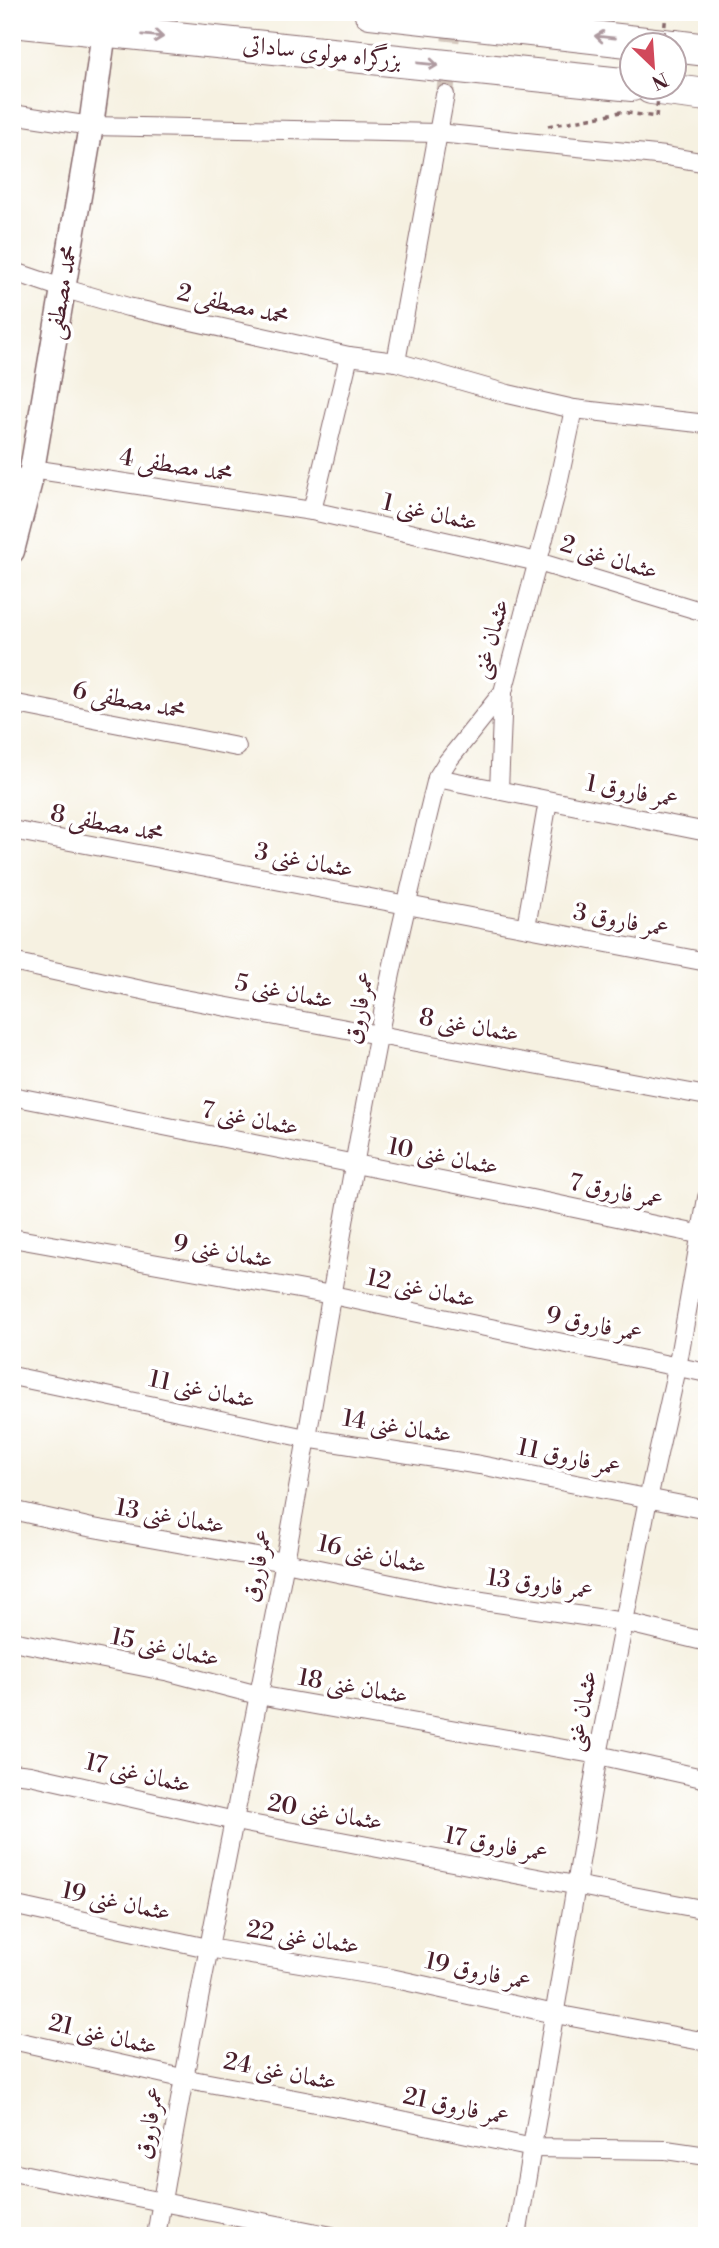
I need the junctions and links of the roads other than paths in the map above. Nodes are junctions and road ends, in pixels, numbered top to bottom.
1 (370, 12) edge
2 (12, 21) edge
3 (104, 31) junction
4 (618, 40) edge
5 (688, 48) edge
6 (707, 50) edge
7 (618, 84) edge
8 (445, 95) tunnel mouth
9 (707, 95) edge
10 (688, 97) edge
11 (12, 114) edge
12 (91, 126) junction
13 (438, 133) junction
14 (707, 163) edge
15 (12, 271) edge
16 (62, 288) junction
17 (349, 356) junction
18 (396, 362) junction
19 (574, 410) junction
20 (707, 424) edge
21 (25, 475) edge
22 (312, 511) junction
23 (12, 551) edge
24 (538, 562) junction
25 (707, 613) edge
26 (503, 692) junction
27 (12, 703) edge
28 (237, 747) dead end
29 (437, 778) junction
30 (499, 790) junction
31 (548, 801) junction
32 (12, 830) edge
33 (707, 832) edge
34 (193, 865) joint
35 (406, 905) junction
36 (526, 927) junction
37 (12, 962) edge
38 (707, 962) edge
39 (379, 1035) junction
40 (12, 1096) edge
41 (707, 1096) edge
42 (355, 1165) junction
43 (522, 1197) joint
44 (707, 1198) edge
45 (704, 1236) edge
46 (12, 1238) edge
47 (332, 1296) junction
48 (501, 1330) joint
49 (677, 1368) junction
50 (707, 1373) edge
51 (12, 1376) edge
52 (306, 1438) junction
53 (480, 1465) joint
54 (648, 1499) junction
55 (12, 1510) edge
56 (707, 1510) edge
57 (285, 1562) junction
58 (449, 1596) joint
59 (624, 1622) junction
60 (12, 1642) edge
61 (707, 1642) edge
62 (258, 1695) junction
63 (598, 1755) junction
64 (21, 1774) edge
65 (707, 1779) edge
66 (235, 1821) junction
67 (406, 1852) joint
68 (577, 1886) junction
69 (13, 1905) edge
70 (705, 1910) edge
71 (208, 1948) junction
72 (391, 1978) joint
73 (555, 2014) junction
74 (12, 2040) edge
75 (707, 2042) edge
76 (182, 2078) junction
77 (369, 2113) joint
78 (533, 2148) junction
79 (707, 2156) edge
80 (12, 2172) edge
81 (162, 2202) junction
82 (156, 2236) edge
83 (332, 2236) edge
84 (517, 2236) edge

4 -> 1 highway, بزرگراه مولوی ساداتی
2 - 3 highway, بزرگراه مولوی ساداتی
3 -> 7 highway, بزرگراه مولوی ساداتی
3 - 12 street, محمد مصطفی
5 - 6 highway, بزرگراه مولوی ساداتی
8 - 13 street
9 - 10 highway
11 - 12 street
12 - 13 street
12 - 16 street, محمد مصطفی
13 - 14 street
13 - 18 street
15 - 16 street, محمد مصطفی 2
16 - 17 street, محمد مصطفی 2
16 - 21 street, محمد مصطفی
17 - 18 street, محمد مصطفی 2
17 - 22 street
18 - 19 street, محمد مصطفی 2
19 - 20 street, محمد مصطفی 2
19 - 24 street, عثمان غنی
21 - 22 street, محمد مصطفی 4
21 - 23 street, محمد مصطفی
22 - 24 street, عثمان غنی 1
24 - 25 street, عثمان غنی 2
24 - 26 street, عثمان غنی
26 - 29 street, عثمان غنی
26 - 30 street
27 - 28 street, محمد مصطفی 6
29 - 30 street, عمر فاروق 1
29 - 35 street, عثمان غنی
30 - 31 street, عمر فاروق 1
31 - 33 street, عمر فاروق 1
31 - 36 street
32 - 34 street, محمد مصطفی 8
34 - 35 street, عثمان غنی 3
35 - 36 street, عثمان غنی 3
35 - 39 street, عمرفاروق
36 - 38 street, عمر فاروق 3
37 - 39 street, عثمان غنی 5
39 - 41 street, عثمان غنی 8
39 - 42 street, عمرفاروق
40 - 42 street, عثمان غنی 7
42 - 43 street, عثمان غنی 10
42 - 47 street, عمرفاروق
43 - 45 street, عمر فاروق 7
44 - 45 street, عثمان غنی
45 - 49 street, عثمان غنی
46 - 47 street, عثمان غنی 9
47 - 48 street, عثمان غنی 12
47 - 52 street, عمرفاروق
48 - 49 street, عمر فاروق 9
49 - 50 street, عمر فاروق 9
49 - 54 street, عثمان غنی
51 - 52 street, عثمان غنی 11
52 - 53 street, عثمان غنی 14
52 - 57 street, عمرفاروق
53 - 54 street, عمر فاروق 11
54 - 56 street, عمر فاروق 11
54 - 59 street, عثمان غنی
55 - 57 street, عثمان غنی 13
57 - 58 street, عثمان غنی 16
57 - 62 street, عمرفاروق
58 - 59 street, عمر فاروق 13
59 - 61 street, عمر فاروق 13
59 - 63 street, عثمان غنی
60 - 62 street, عثمان غنی 15
62 - 63 street, عثمان غنی 18
62 - 66 street, عمرفاروق
63 - 65 street, عثمان غنی 18
63 - 68 street, عثمان غنی
64 - 66 street, عثمان غنی 17
66 - 67 street, عثمان غنی 20
66 - 71 street, عمرفاروق
67 - 68 street, عمر فاروق 17
68 - 70 street, عمر فاروق 17
68 - 73 street, عثمان غنی
69 - 71 street, عثمان غنی 19
71 - 72 street, عثمان غنی 22
71 - 76 street, عمرفاروق
72 - 73 street, عمر فاروق 19
73 - 75 street, عمر فاروق 19
73 - 78 street, عثمان غنی
74 - 76 street, عثمان غنی 21
76 - 77 street, عثمان غنی 24
76 - 81 street, عمرفاروق
77 - 78 street, عمر فاروق 21
78 - 79 street, عمر فاروق 21
78 - 84 street, عثمان غنی
80 - 81 street
81 - 82 street, عمرفاروق
81 - 83 street

